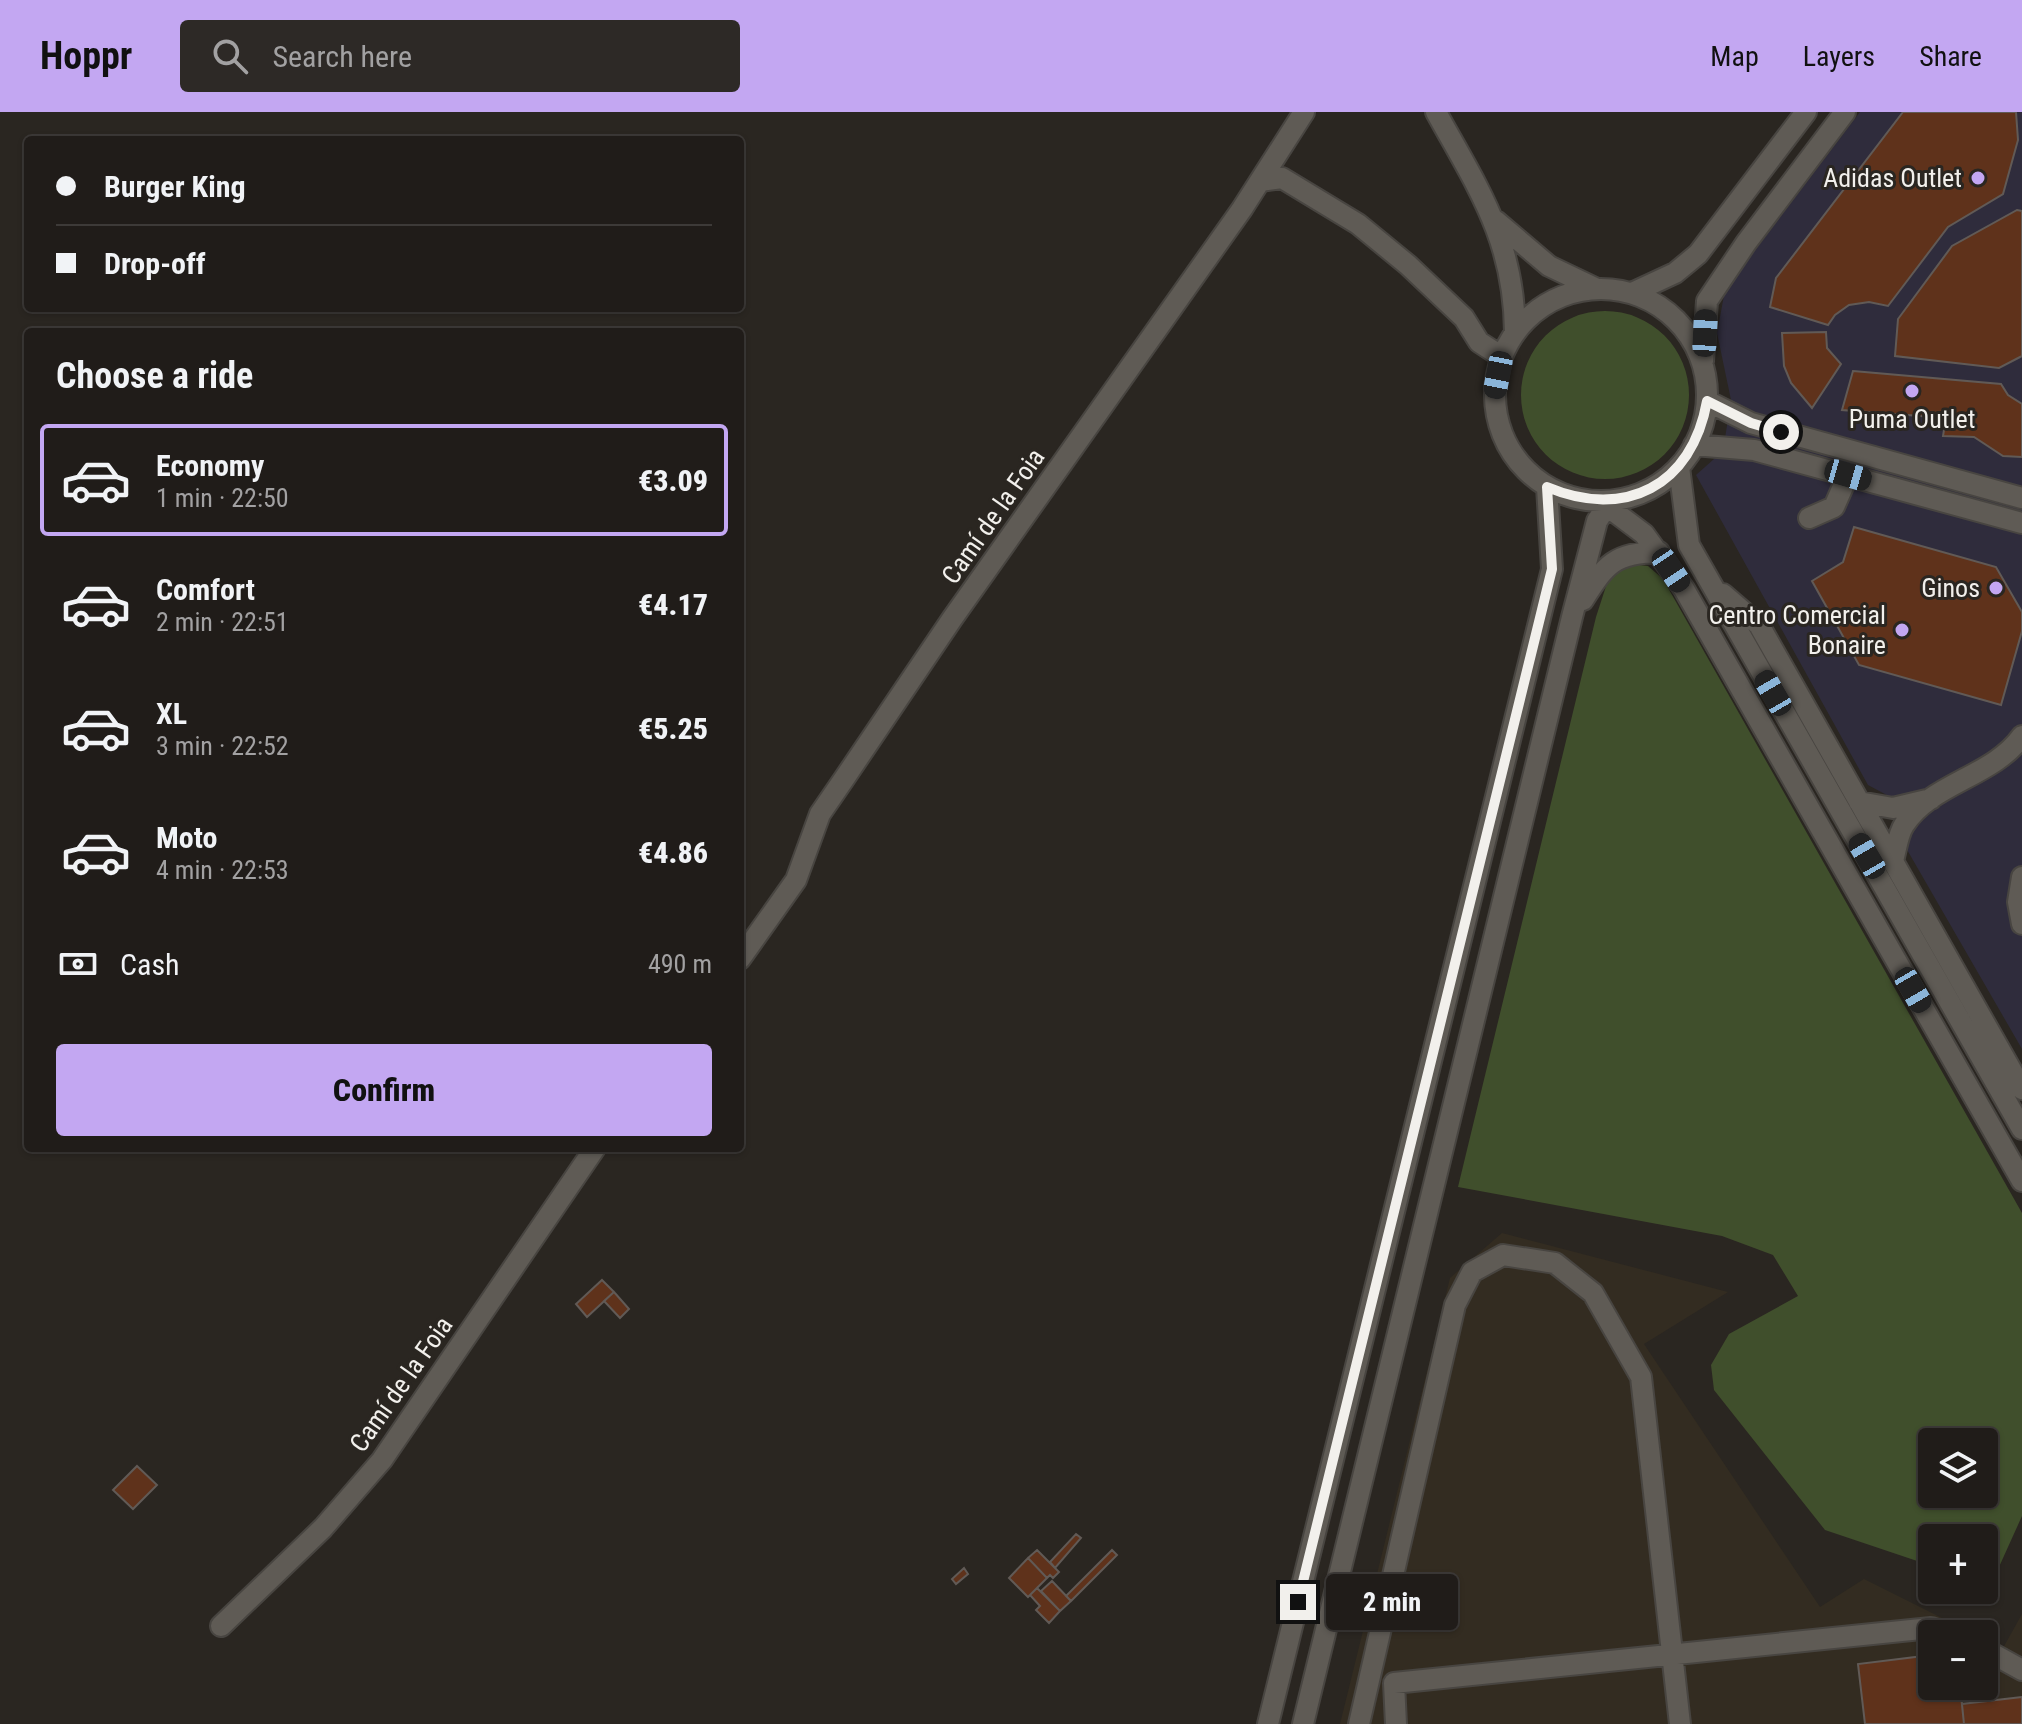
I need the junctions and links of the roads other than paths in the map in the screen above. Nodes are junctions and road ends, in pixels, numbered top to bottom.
1 (1304, 112) edge
2 (1436, 112) edge
3 (1806, 112) edge
4 (1845, 112) edge
5 (1260, 181) junction
6 (1496, 221) junction
7 (1595, 288) junction
8 (1632, 293) junction
9 (1515, 332) junction
10 (1502, 357) junction
11 (1703, 365) junction
12 (1707, 401) junction
13 (1694, 445) junction
14 (1679, 467) junction
15 (1848, 475) junction
16 (1547, 487) junction
17 (2022, 498) edge
18 (1606, 503) junction
19 (1809, 518) dead end
20 (2022, 523) edge
21 (1659, 552) junction
22 (1711, 584) junction
23 (1572, 617) junction
24 (2020, 742) edge
25 (1931, 799) junction
26 (1859, 802) junction
27 (1893, 861) junction
28 (2022, 877) edge
29 (2022, 924) edge
30 (744, 953) edge
31 (2022, 1089) edge
32 (2022, 1129) edge
33 (592, 1152) edge
34 (2022, 1181) edge
35 (221, 1626) dead end
36 (1918, 1629) edge
37 (1673, 1654) junction
38 (1998, 1657) edge
39 (2022, 1670) edge
40 (1268, 1724) edge
41 (1303, 1724) edge
42 (1359, 1724) edge
43 (1396, 1724) edge
44 (1680, 1724) edge

1 - 5 street, Camí de la Foia
2 - 6 street
3 - 8 street
4 - 11 street
5 - 10 street
5 - 30 street, Camí de la Foia
6 - 7 street
6 - 9 street
7 - 8 street
7 - 9 street
8 - 11 street
9 - 10 street
10 - 16 street
11 - 12 street
12 - 13 street
12 - 17 street
13 - 14 street
13 - 15 street
14 - 18 street
14 - 22 street
15 - 19 street
15 - 20 street
16 - 18 street
16 - 40 street
18 - 21 street
18 - 23 street
21 - 23 street
21 - 34 street
22 - 26 street
22 - 32 street
23 - 41 street
24 - 25 street
25 - 26 street
25 - 27 street
26 - 27 street
27 - 31 street
28 - 29 street
33 - 35 street, Camí de la Foia
36 - 37 street
37 - 42 street
37 - 43 street
37 - 44 street
38 - 39 street

